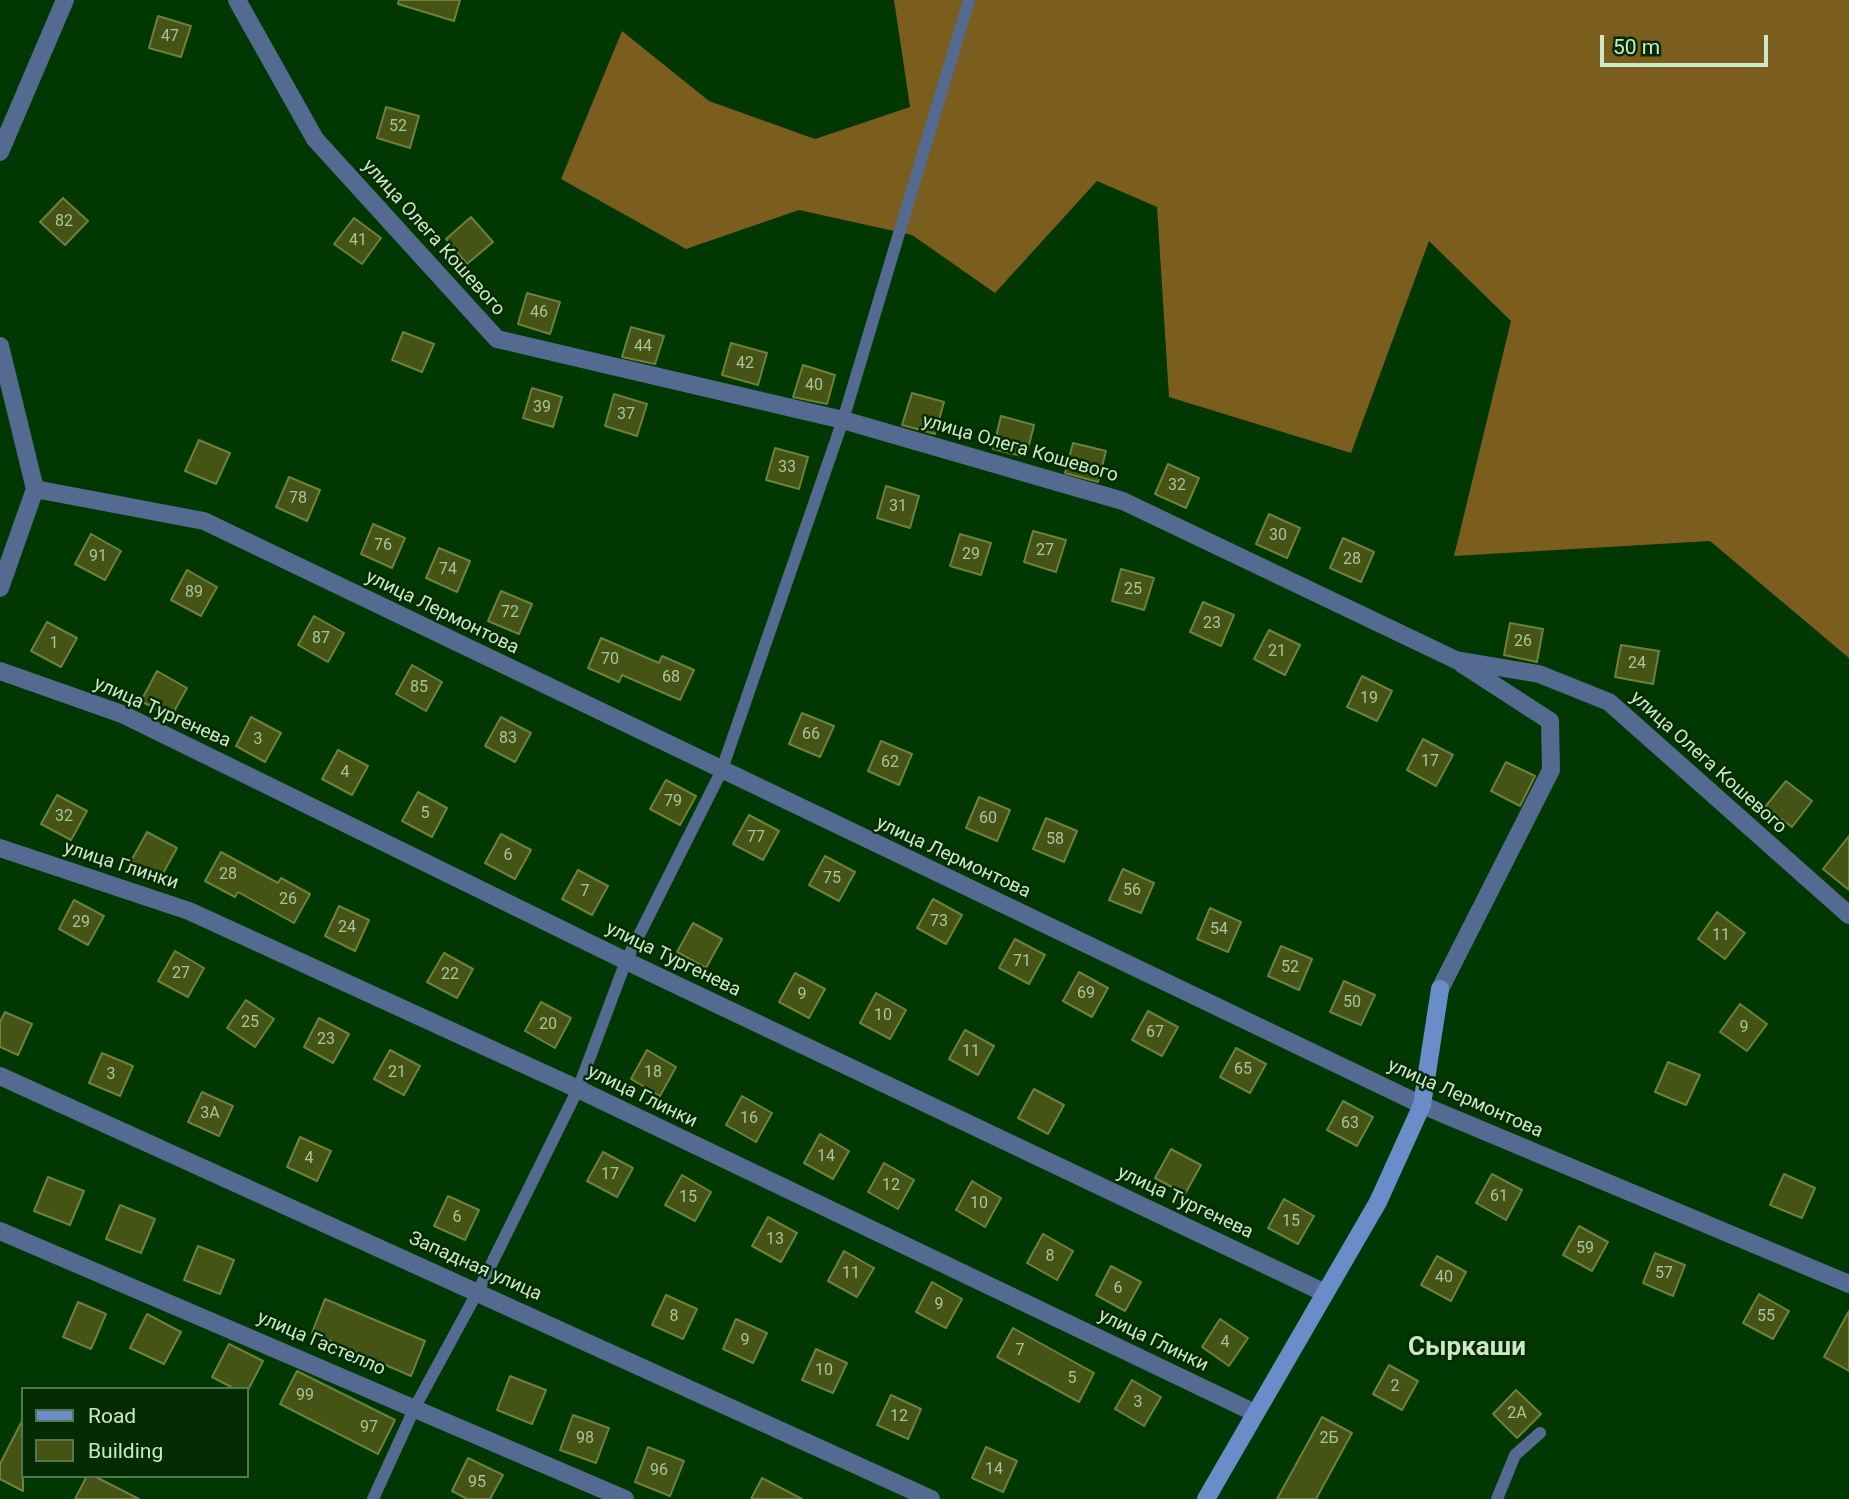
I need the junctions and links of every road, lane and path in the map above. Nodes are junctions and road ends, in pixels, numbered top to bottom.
1 (65, 0) edge
2 (237, 0) edge
3 (969, 0) edge
4 (0, 152) edge
5 (0, 345) edge
6 (843, 420) junction
7 (35, 489) junction
8 (0, 588) edge
9 (1456, 660) junction
10 (0, 671) edge
11 (722, 772) junction
12 (0, 848) edge
13 (1849, 915) edge
14 (626, 961) junction
15 (0, 1076) edge
16 (578, 1089) junction
17 (1422, 1105) junction
18 (0, 1231) edge
19 (1849, 1284) edge
20 (478, 1291) junction
21 (1325, 1293) junction
22 (415, 1407) junction
23 (1253, 1412) junction
24 (1540, 1433) dead end
25 (373, 1499) edge
26 (625, 1499) edge
27 (931, 1499) edge
28 (1206, 1499) edge
29 (1497, 1499) edge

1 - 4 street
2 - 6 street, улица Олега Кошевого
3 - 6 lane
5 - 7 street
6 - 9 street, улица Олега Кошевого
6 - 11 lane
7 - 8 street
7 - 11 street, улица Лермонтова
9 - 13 street, улица Олега Кошевого
9 - 17 street
10 - 14 street, улица Тургенева
11 - 14 lane
11 - 17 street, улица Лермонтова
12 - 16 street, улица Глинки
14 - 16 lane
14 - 21 street, улица Тургенева
15 - 20 street, Западная улица
16 - 20 lane
16 - 23 street, улица Глинки
17 - 19 street, улица Лермонтова
17 - 21 street
18 - 22 street, улица Гастелло
20 - 22 lane
20 - 27 street, Западная улица
21 - 23 street
22 - 25 lane
22 - 26 street, улица Гастелло
23 - 28 street
24 - 29 lane

